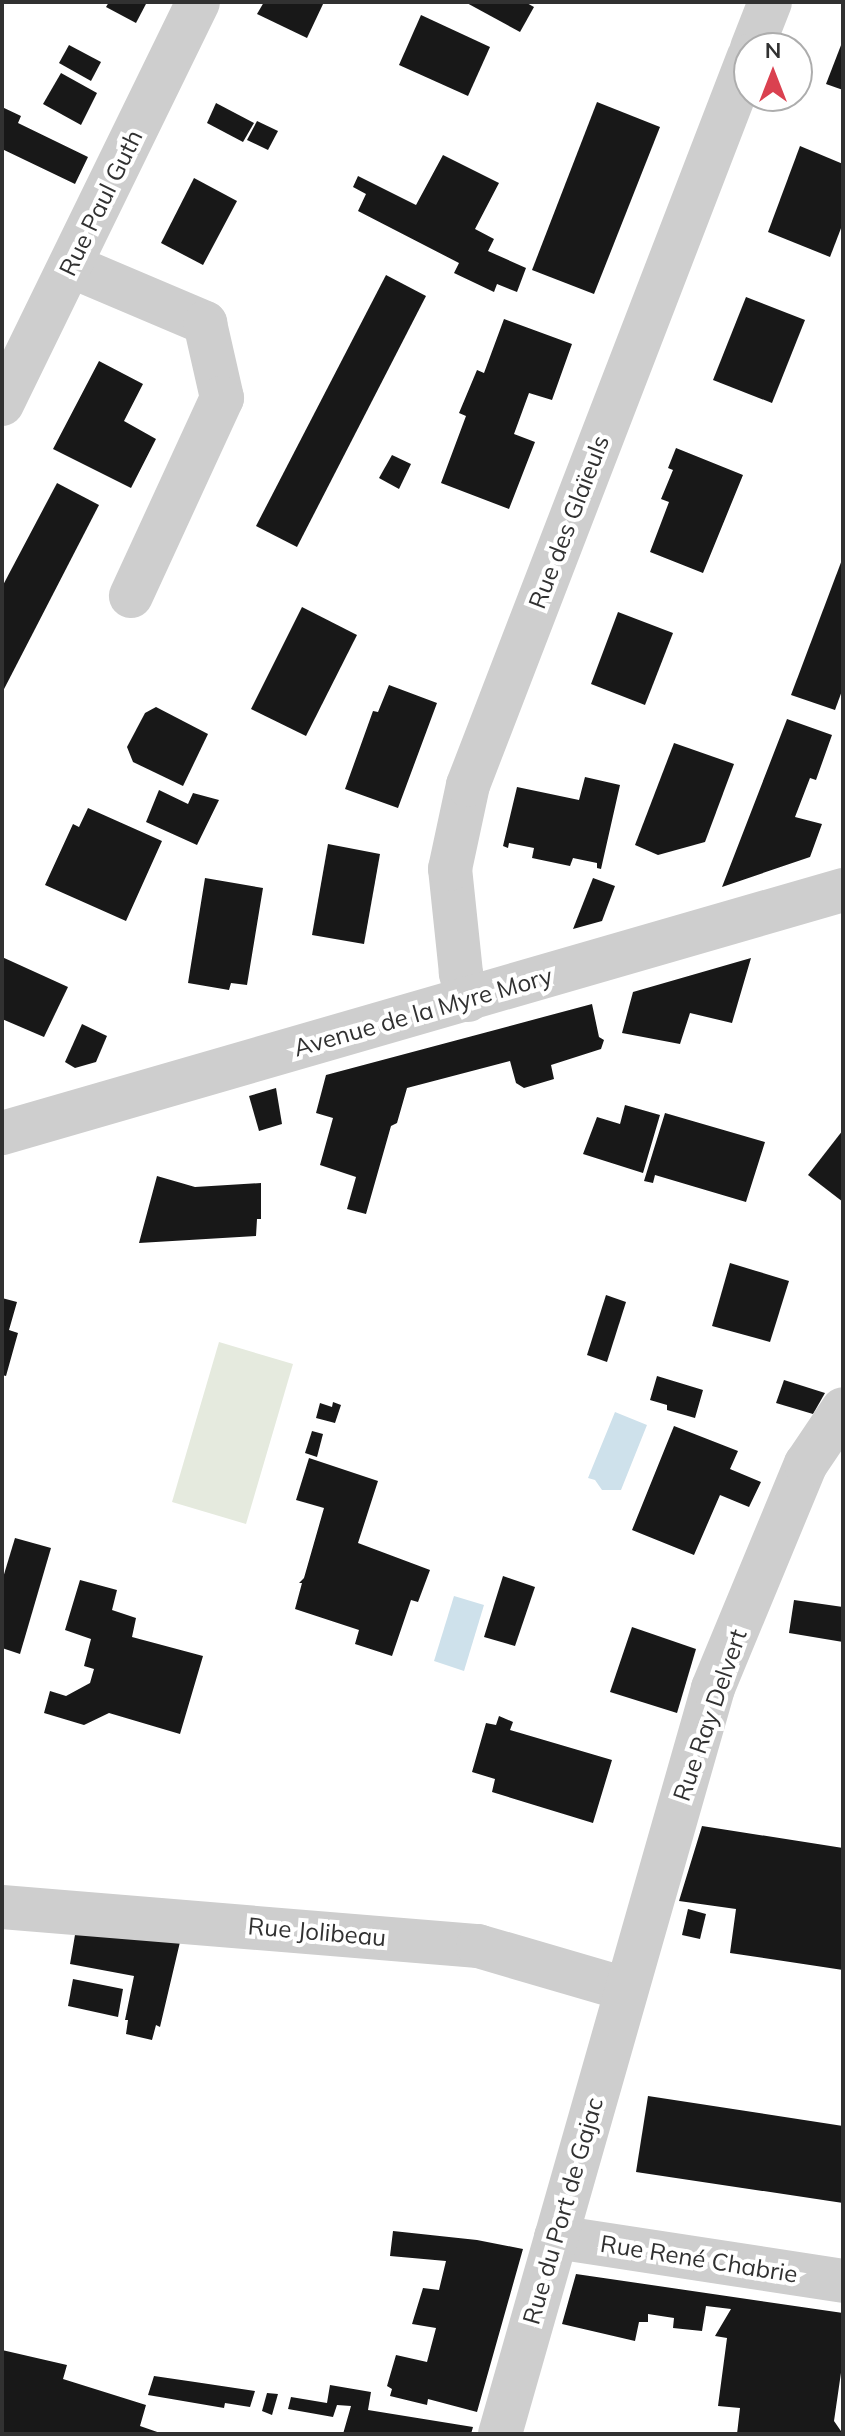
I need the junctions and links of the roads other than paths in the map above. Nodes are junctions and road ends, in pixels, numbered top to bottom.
1 (198, 2) edge
2 (770, 2) edge
3 (758, 32) edge
4 (733, 98) edge
5 (71, 266) junction
6 (2, 404) edge
7 (131, 596) dead end
8 (843, 890) edge
9 (468, 1000) junction
10 (2, 1133) edge
11 (843, 1409) edge
12 (2, 1907) edge
13 (625, 1989) junction
14 (556, 2237) junction
15 (843, 2281) edge
16 (500, 2434) edge

1 - 5 street, Rue Paul Guth
2 - 3 street
4 - 9 street, Rue des Glaïeuls
5 - 6 street, Rue Paul Guth
5 - 7 street
8 - 9 street, Avenue de la Myre Mory
9 - 10 street, Avenue de la Myre Mory
11 - 13 street, Rue Ray Delvert
12 - 13 street, Rue Jolibeau
13 - 14 street, Rue du Port de Gajac
14 - 15 street, Rue René Chabrie
14 - 16 street, Rue du Port de Gajac

